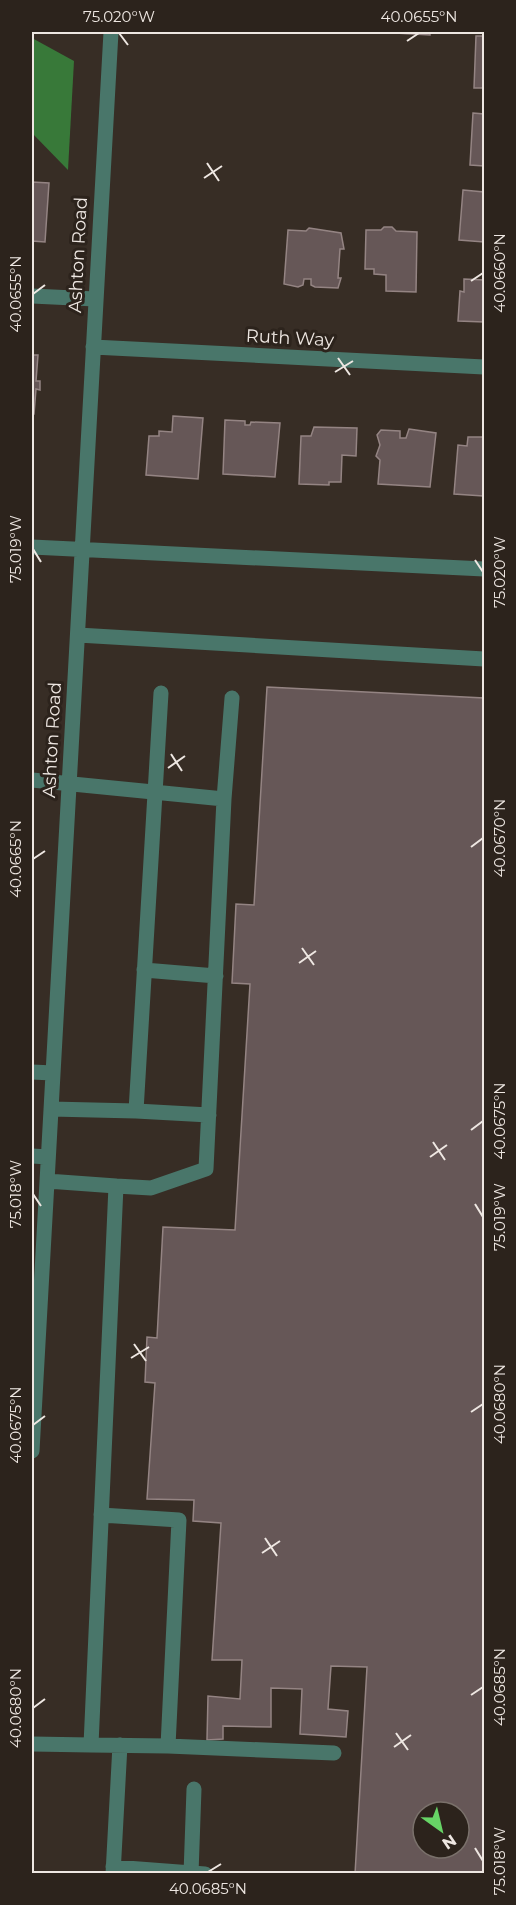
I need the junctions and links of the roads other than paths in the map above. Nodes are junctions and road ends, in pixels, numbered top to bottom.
1 (111, 32) edge
2 (32, 296) edge
3 (95, 299) junction
4 (93, 347) junction
5 (484, 367) edge
6 (32, 547) edge
7 (82, 548) junction
8 (484, 569) edge
9 (78, 635) junction
10 (484, 659) edge
11 (161, 693) dead end
12 (232, 698) dead end
13 (32, 780) edge
14 (70, 783) junction
15 (154, 792) junction
16 (224, 799) junction
17 (144, 970) junction
18 (216, 976) junction
19 (32, 1072) edge
20 (53, 1074) junction
21 (51, 1109) junction
22 (136, 1111) junction
23 (208, 1115) junction
24 (32, 1156) edge
25 (48, 1156) junction
26 (47, 1181) junction
27 (116, 1186) junction
28 (32, 1451) edge
29 (101, 1515) junction
30 (32, 1744) edge
31 (91, 1745) junction
32 (120, 1745) junction
33 (168, 1746) junction
34 (334, 1753) dead end
35 (194, 1789) dead end
36 (113, 1870) edge
37 (196, 1873) edge

1 - 3 street, Ashton Road
2 - 3 street
3 - 4 street, Ashton Road
4 - 5 street, Ruth Way
4 - 7 street, Ashton Road
6 - 7 street
7 - 8 street
7 - 9 street, Ashton Road
9 - 10 street
9 - 14 street, Ashton Road
11 - 15 street
12 - 16 street
13 - 14 street
14 - 15 street
14 - 20 street, Ashton Road
15 - 16 street
15 - 17 street
16 - 18 street
17 - 18 street
17 - 22 street
18 - 23 street
19 - 20 street
20 - 21 street, Ashton Road
21 - 22 street
21 - 25 street, Ashton Road
22 - 23 street
23 - 27 street
24 - 25 street
25 - 26 street, Ashton Road
26 - 27 street
26 - 28 street, Ashton Road
27 - 29 street
29 - 31 street
29 - 33 street
30 - 31 street
31 - 32 street
32 - 33 street
32 - 36 street
33 - 34 street
35 - 37 street
36 - 37 street

